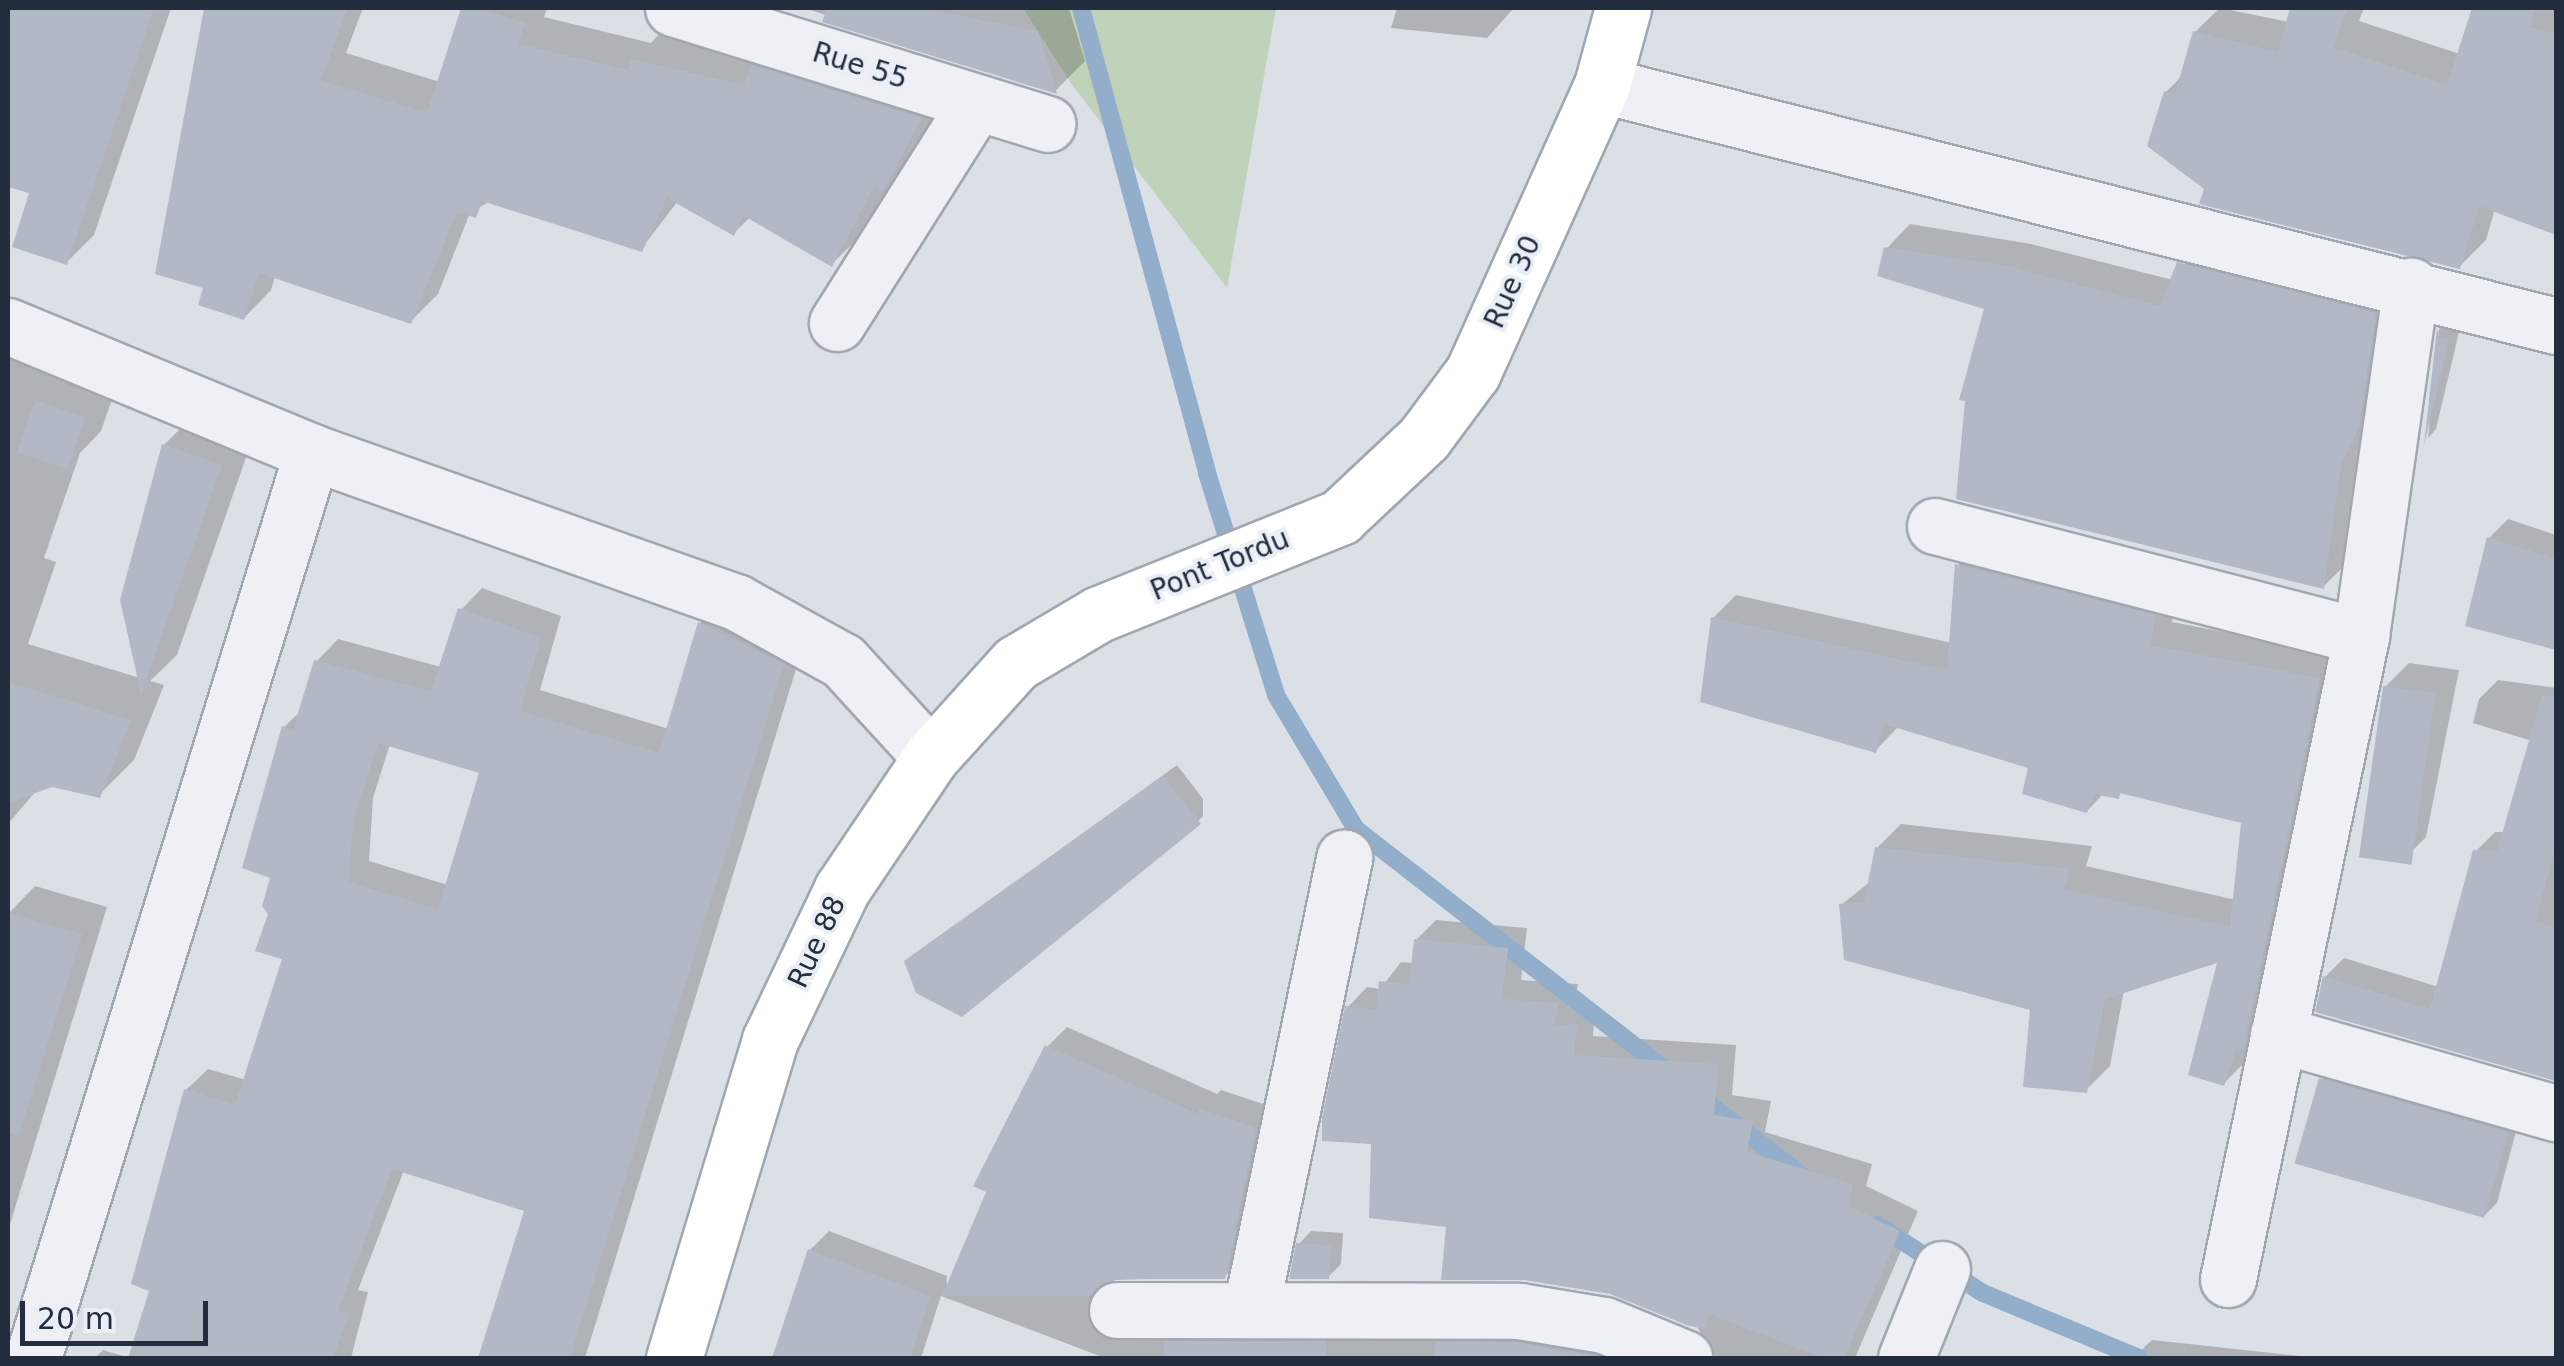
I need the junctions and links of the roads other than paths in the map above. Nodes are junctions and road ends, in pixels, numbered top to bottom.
1 (673, 8) edge
2 (1623, 8) edge
3 (1602, 85) junction
4 (976, 102) junction
5 (1047, 124) dead end
6 (2410, 286) junction
7 (837, 322) dead end
8 (8, 326) edge
9 (2556, 326) edge
10 (312, 452) junction
11 (1340, 517) joint
12 (1935, 526) dead end
13 (1100, 614) joint
14 (2360, 636) junction
15 (930, 757) junction
16 (1344, 857) dead end
17 (2278, 1034) junction
18 (2556, 1114) edge
19 (1942, 1269) dead end
20 (2228, 1280) dead end
21 (1252, 1308) junction
22 (1117, 1310) dead end
23 (33, 1358) edge
24 (674, 1358) edge
25 (1684, 1358) edge
26 (1906, 1358) edge

1 - 4 street, Rue 55
2 - 3 main road, Rue 30
3 - 6 street
3 - 11 main road, Rue 30
4 - 5 street, Rue 55
4 - 7 street
6 - 9 street
6 - 14 street
8 - 10 street
10 - 15 street
10 - 23 street
11 - 13 main road, Pont Tordu
12 - 14 street
13 - 15 main road, Rue 88
14 - 17 street
15 - 24 main road, Rue 88
16 - 21 street
17 - 18 street
17 - 20 street
19 - 26 street
21 - 22 street
21 - 25 street

